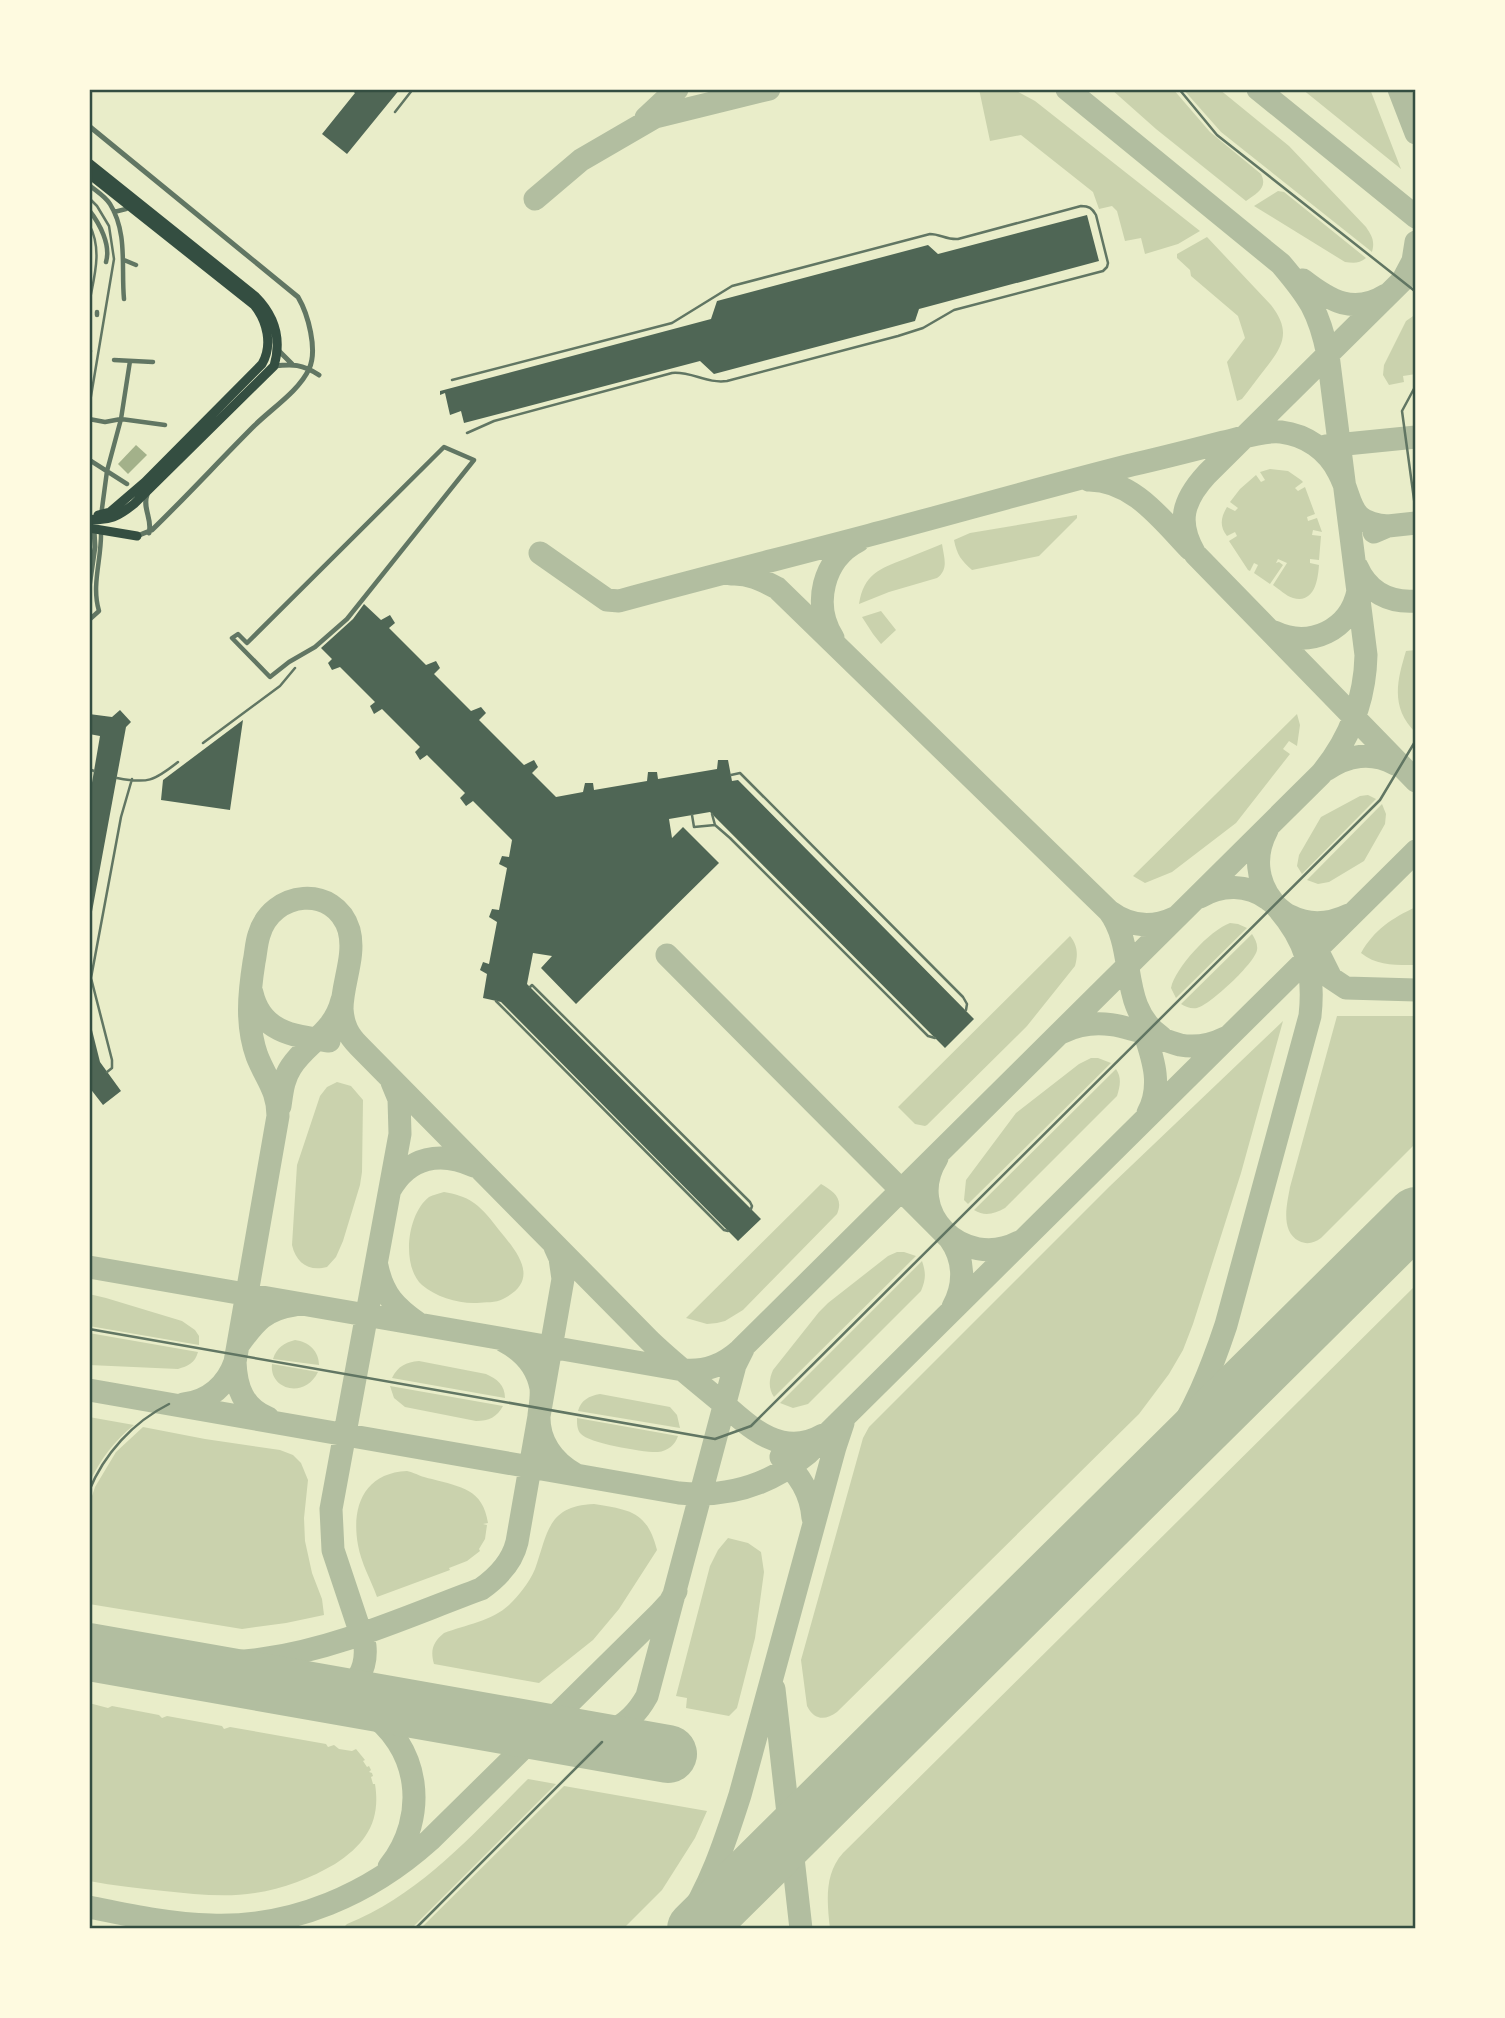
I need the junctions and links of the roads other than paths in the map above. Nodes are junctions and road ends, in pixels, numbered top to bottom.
1 (413, 89) edge
2 (1179, 89) edge
3 (395, 112) dead end
4 (89, 126) edge
5 (89, 163) edge
6 (89, 174) edge
7 (89, 185) edge
8 (89, 198) edge
9 (126, 209) dead end
10 (89, 210) edge
11 (114, 212) junction
12 (89, 224) edge
13 (124, 260) junction
14 (106, 262) dead end
15 (136, 265) dead end
16 (1416, 292) edge
17 (124, 299) dead end
18 (89, 304) edge
19 (279, 351) junction
20 (114, 360) dead end
21 (130, 361) junction
22 (153, 362) dead end
23 (292, 364) junction
24 (274, 366) junction
25 (309, 369) junction
26 (319, 375) dead end
27 (452, 380) dead end
28 (1416, 385) edge
29 (89, 408) edge
30 (89, 419) edge
31 (121, 419) junction
32 (164, 425) dead end
33 (467, 433) dead end
34 (444, 447) joint
35 (91, 461) dead end
36 (107, 471) junction
37 (127, 484) dead end
38 (151, 488) junction
39 (1416, 514) edge
40 (89, 517) edge
41 (102, 522) junction
42 (89, 528) edge
43 (149, 533) junction
44 (119, 534) junction
45 (137, 536) joint
46 (90, 580) edge
47 (89, 588) edge
48 (89, 620) edge
49 (295, 668) dead end
50 (1416, 740) edge
51 (203, 743) dead end
52 (178, 762) dead end
53 (89, 769) edge
54 (94, 771) dead end
55 (731, 775) dead end
56 (117, 778) dead end
57 (132, 779) junction
58 (712, 814) dead end
59 (692, 815) dead end
60 (715, 825) junction
61 (530, 987) dead end
62 (496, 1001) dead end
63 (966, 1010) dead end
64 (935, 1038) dead end
65 (107, 1072) dead end
66 (751, 1209) dead end
67 (728, 1231) dead end
68 (89, 1329) edge
69 (169, 1404) dead end
70 (89, 1491) edge
71 (602, 1742) dead end
72 (415, 1929) edge

1 - 3 lane
2 - 16 lane
4 - 25 street
5 - 19 main road
6 - 40 main road
7 - 11 street
8 - 29 lane
9 - 11 street
10 - 14 street
11 - 13 street
12 - 18 lane
13 - 15 street
13 - 17 street
19 - 23 street
19 - 24 main road
20 - 21 street
21 - 22 street
21 - 31 street
23 - 24 street
23 - 25 street
24 - 38 main road
25 - 26 street
25 - 43 street
27 - 33 lane
28 - 39 lane
30 - 31 street
31 - 32 street
31 - 36 street
34 - 34 street
35 - 36 street
36 - 37 street
36 - 41 street
38 - 41 main road
38 - 43 street
40 - 41 main road
40 - 46 street
41 - 42 street
41 - 44 street
41 - 48 street
42 - 44 main road
43 - 45 street
44 - 45 main road
46 - 47 street
49 - 51 lane
50 - 68 lane
52 - 57 lane
53 - 54 lane
55 - 63 lane
56 - 57 lane
57 - 65 lane
58 - 60 lane
59 - 60 lane
60 - 64 lane
61 - 66 lane
62 - 67 lane
69 - 70 lane
71 - 72 lane

